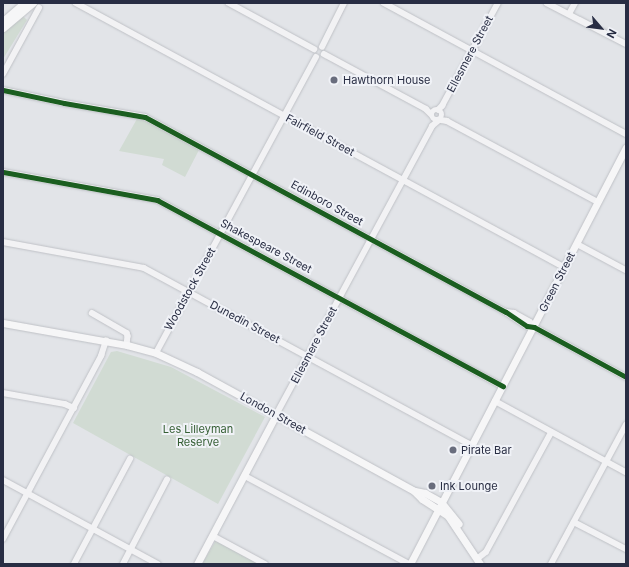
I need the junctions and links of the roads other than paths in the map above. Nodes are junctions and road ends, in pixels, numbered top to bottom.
1 (24, 3) edge
2 (33, 3) edge
3 (76, 3) edge
4 (229, 3) edge
5 (344, 3) edge
6 (384, 3) edge
7 (498, 3) edge
8 (548, 3) edge
9 (575, 3) edge
10 (39, 8) dead end
11 (569, 14) junction
12 (3, 21) edge
13 (3, 28) edge
14 (626, 44) edge
15 (322, 47) junction
16 (314, 49) junction
17 (472, 52) junction
18 (324, 54) junction
19 (316, 57) junction
20 (3, 74) edge
21 (3, 90) edge
22 (438, 114) junction
23 (284, 116) junction
24 (626, 134) edge
25 (626, 148) edge
26 (3, 172) edge
27 (252, 174) junction
28 (403, 180) junction
29 (598, 202) junction
30 (220, 233) junction
31 (371, 239) junction
32 (3, 242) edge
33 (577, 244) junction
34 (564, 267) junction
35 (626, 270) edge
36 (188, 291) junction
37 (339, 297) junction
38 (92, 313) dead end
39 (3, 323) edge
40 (534, 327) junction
41 (106, 341) junction
42 (127, 345) junction
43 (156, 353) junction
44 (308, 355) junction
45 (626, 377) edge
46 (503, 386) junction
47 (3, 393) edge
48 (495, 402) junction
49 (74, 408) junction
50 (276, 415) junction
51 (626, 426) edge
52 (551, 433) junction
53 (472, 445) junction
54 (130, 460) dead end
55 (606, 462) junction
56 (626, 472) edge
57 (245, 476) junction
58 (3, 480) edge
59 (167, 480) dead end
60 (28, 494) junction
61 (440, 505) junction
62 (574, 522) junction
63 (93, 529) junction
64 (213, 536) junction
65 (3, 539) edge
66 (626, 549) edge
67 (130, 550) junction
68 (479, 560) edge
69 (74, 564) edge
70 (123, 564) edge
71 (158, 564) edge
72 (197, 564) edge
73 (265, 564) edge
74 (409, 564) edge
75 (485, 564) edge
76 (551, 564) edge

1 - 12 main road
2 - 13 main road
3 - 23 street, Fairfield Street
4 - 16 street
5 - 15 street
6 - 17 street
7 - 17 street, Ellesmere Street
8 - 11 street
9 - 11 street
10 - 20 street
11 - 14 street
15 - 16 street
15 - 18 street
16 - 19 street
17 - 22 street, Ellesmere Street
17 - 24 street
18 - 19 street
18 - 22 street
19 - 23 street, Woodstock Street
21 - 27 street, Edinboro Street
22 - 28 street, Ellesmere Street
22 - 29 street
23 - 27 street, Woodstock Street
23 - 28 street, Fairfield Street
25 - 29 main road, Green Street
26 - 30 street, Shakespeare Street
27 - 30 street, Woodstock Street
27 - 31 street, Edinboro Street
28 - 31 street, Ellesmere Street
28 - 34 street, Fairfield Street
29 - 33 main road, Green Street
30 - 36 street, Woodstock Street
30 - 37 street, Shakespeare Street
31 - 37 street, Ellesmere Street
31 - 40 street, Edinboro Street
32 - 36 street, Dunedin Street
33 - 34 main road, Green Street
33 - 35 street
34 - 40 main road, Green Street
36 - 43 street, Woodstock Street
36 - 44 street, Dunedin Street
37 - 44 street, Ellesmere Street
37 - 46 street, Shakespeare Street
38 - 42 street
39 - 41 main road, London Street
40 - 45 street, Edinboro Street
40 - 46 main road, Green Street
41 - 42 main road, London Street
41 - 49 street
42 - 43 main road, London Street
43 - 50 main road, London Street
44 - 50 street, Ellesmere Street
44 - 53 street, Dunedin Street
46 - 48 main road, Green Street
47 - 49 street
48 - 52 street
48 - 53 main road, Green Street
49 - 60 street
50 - 57 main road, Ellesmere Street
50 - 61 main road, London Street
51 - 55 street
52 - 55 street
52 - 68 street
53 - 61 main road, Green Street
54 - 63 street
55 - 56 street
55 - 62 street
57 - 64 main road, Ellesmere Street
57 - 74 street
58 - 60 street
59 - 67 street
60 - 63 street
60 - 65 street
61 - 68 main road, London Street
61 - 74 main road, Green Street
62 - 66 street
62 - 76 street
63 - 67 street
63 - 69 street
64 - 72 main road, Ellesmere Street
64 - 73 street
67 - 70 street
67 - 71 street
68 - 75 main road, London Street

